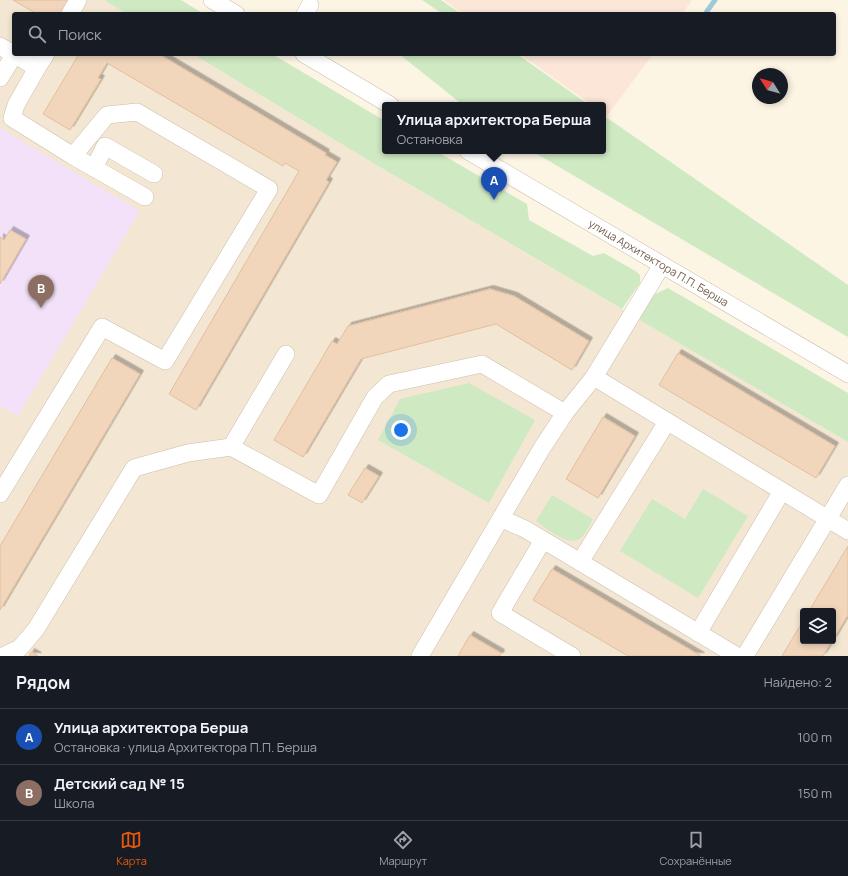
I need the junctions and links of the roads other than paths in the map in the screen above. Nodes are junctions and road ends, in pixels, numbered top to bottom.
1 (78, 0) edge
2 (212, 0) edge
3 (71, 12) edge
4 (233, 12) edge
5 (7, 51) edge
6 (16, 56) edge
7 (45, 56) edge
8 (307, 56) edge
9 (36, 68) junction
10 (0, 78) edge
11 (385, 102) edge
12 (473, 154) edge
13 (73, 156) junction
14 (94, 168) junction
15 (154, 174) dead end
16 (145, 197) dead end
17 (662, 265) junction
18 (286, 354) dead end
19 (848, 374) edge
20 (594, 377) junction
21 (564, 412) junction
22 (667, 422) junction
23 (231, 447) junction
24 (848, 485) edge
25 (782, 491) junction
26 (0, 494) edge
27 (502, 519) junction
28 (828, 520) junction
29 (848, 532) edge
30 (543, 540) junction
31 (580, 562) junction
32 (698, 633) junction
33 (3, 656) edge
34 (420, 656) edge
35 (572, 656) edge
36 (736, 656) edge
37 (745, 656) edge

1 - 3 street
2 - 4 street
5 - 10 street
6 - 9 street
7 - 9 street
8 - 11 street
9 - 13 street
12 - 17 street, улица Архитектора П.П. Берша
13 - 14 street
13 - 26 street
14 - 15 street
14 - 16 street
17 - 19 street, улица Архитектора П.П. Берша
17 - 20 street
18 - 23 street
20 - 21 street
20 - 22 street
21 - 23 street
21 - 27 street
22 - 25 street
22 - 31 street
23 - 33 street
24 - 28 street
25 - 28 street
25 - 32 street
27 - 30 street
27 - 34 street
28 - 29 street
28 - 37 street
30 - 31 street
30 - 35 street
31 - 32 street
32 - 36 street

